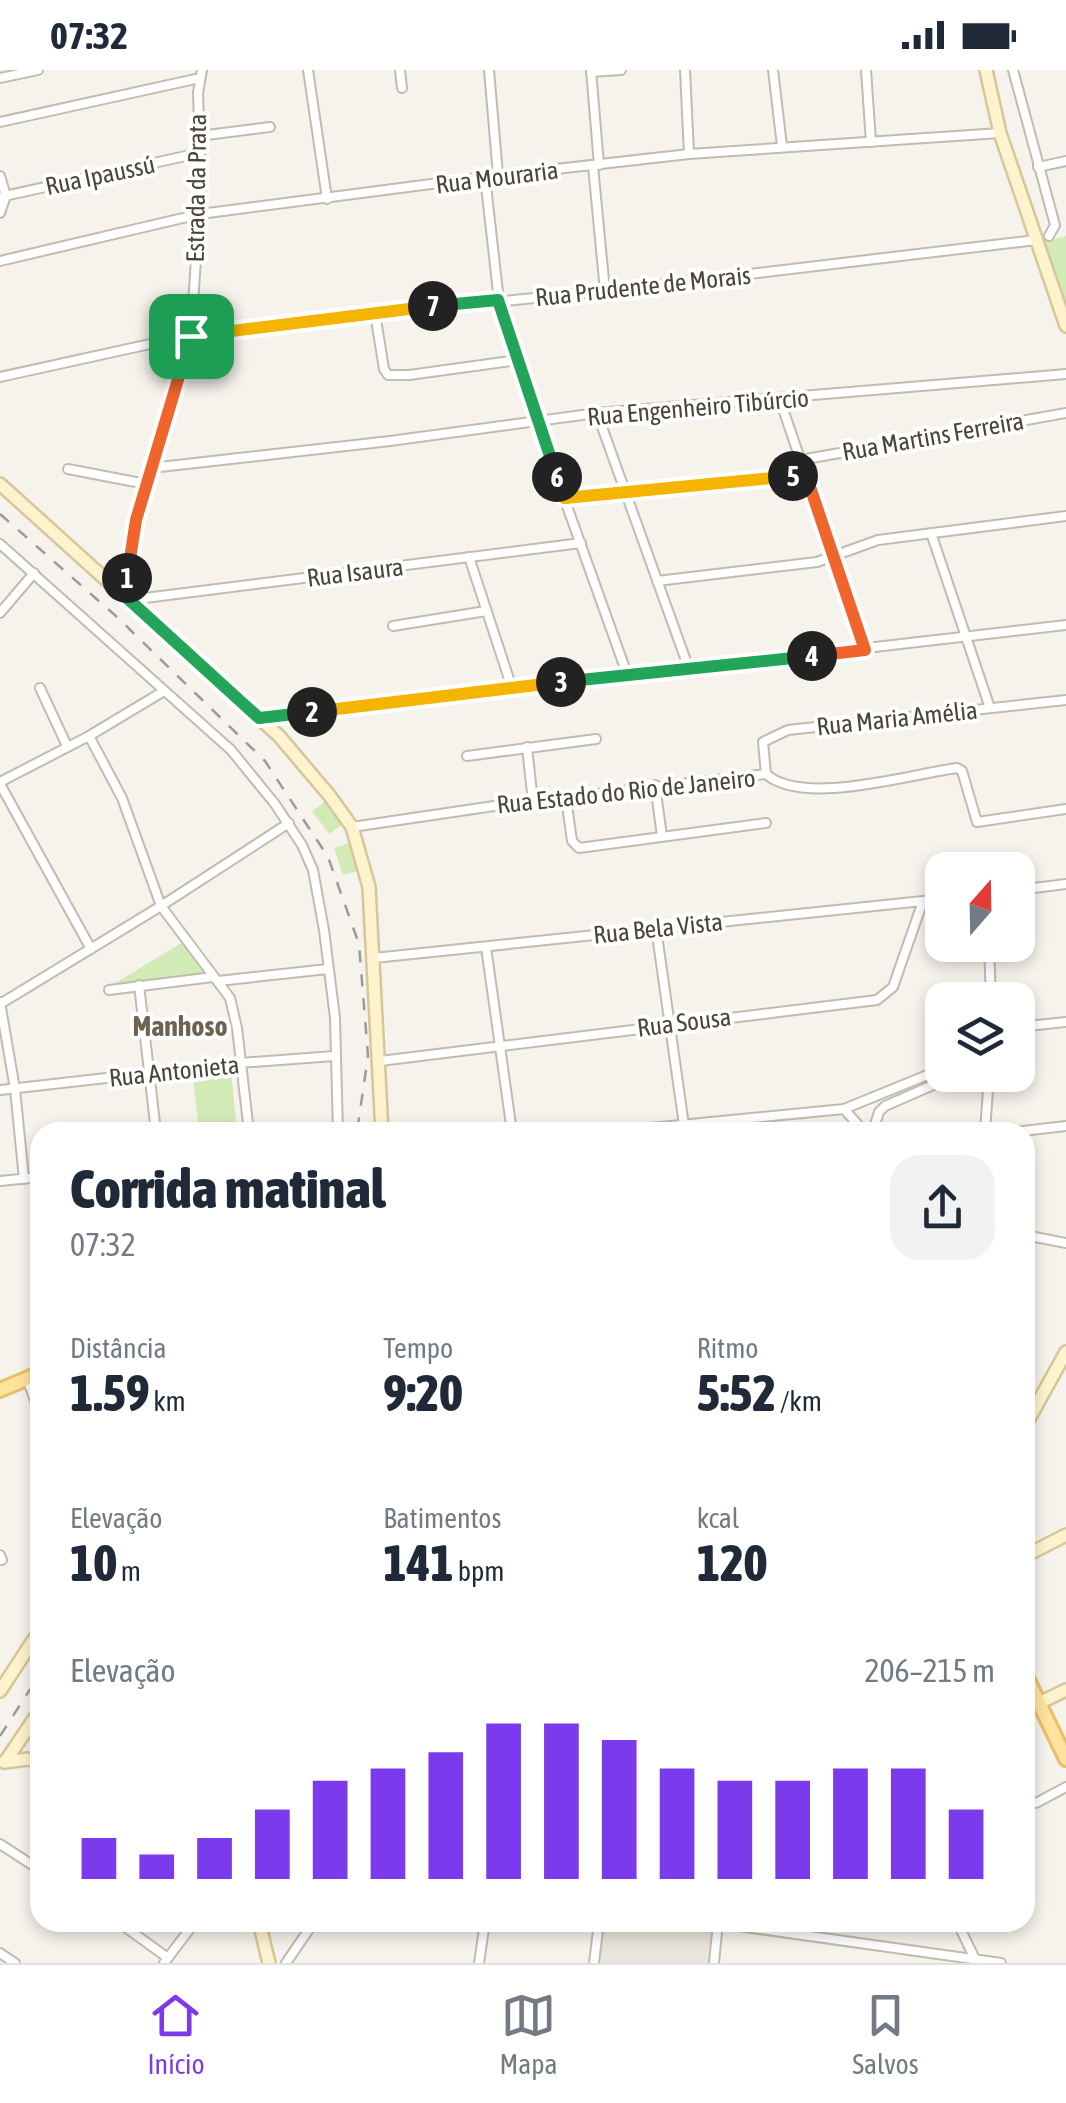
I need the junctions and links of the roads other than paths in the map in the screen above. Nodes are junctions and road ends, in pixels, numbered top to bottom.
1 (38, 70) edge
2 (308, 70) edge
3 (400, 70) edge
4 (490, 70) edge
5 (620, 70) edge
6 (685, 70) edge
7 (773, 70) edge
8 (866, 70) edge
9 (986, 70) edge
10 (1013, 70) edge
11 (591, 71) edge
12 (201, 74) edge
13 (0, 78) edge
14 (402, 88) dead end
15 (0, 122) edge
16 (270, 127) dead end
17 (1000, 133) junction
18 (199, 136) junction
19 (871, 142) junction
20 (782, 146) junction
21 (200, 153) junction
22 (690, 154) junction
23 (1066, 161) edge
24 (596, 166) junction
25 (1038, 167) junction
26 (0, 176) edge
27 (498, 176) junction
28 (485, 177) junction
29 (3, 196) edge
30 (327, 199) junction
31 (0, 213) edge
32 (200, 214) junction
33 (1049, 236) joint
34 (1036, 240) junction
35 (0, 262) edge
36 (605, 291) junction
37 (498, 300) junction
38 (375, 313) junction
39 (1066, 326) edge
40 (191, 336) junction
41 (518, 360) junction
42 (1066, 374) edge
43 (0, 377) edge
44 (780, 400) junction
45 (597, 413) junction
46 (1066, 414) edge
47 (537, 422) junction
48 (800, 460) junction
49 (151, 468) junction
50 (68, 469) dead end
51 (806, 475) junction
52 (0, 484) edge
53 (146, 484) junction
54 (625, 492) junction
55 (565, 498) junction
56 (1066, 516) edge
57 (931, 533) junction
58 (581, 543) junction
59 (0, 544) edge
60 (469, 558) junction
61 (834, 558) junction
62 (34, 573) junction
63 (657, 581) junction
64 (127, 598) junction
65 (486, 611) junction
66 (0, 613) edge
67 (1066, 625) edge
68 (392, 626) dead end
69 (966, 639) junction
70 (865, 650) junction
71 (689, 669) junction
72 (628, 674) junction
73 (40, 688) dead end
74 (512, 688) junction
75 (164, 691) junction
76 (1066, 700) edge
77 (990, 708) junction
78 (259, 718) junction
79 (89, 736) junction
80 (596, 740) dead end
81 (68, 746) junction
82 (527, 747) junction
83 (467, 756) dead end
84 (766, 774) junction
85 (1, 781) edge
86 (656, 785) junction
87 (566, 798) junction
88 (533, 802) junction
89 (1066, 809) edge
90 (289, 823) junction
91 (766, 823) dead end
92 (352, 828) junction
93 (662, 836) junction
94 (1066, 884) edge
95 (1035, 888) edge
96 (923, 901) joint
97 (161, 906) junction
98 (656, 928) junction
99 (486, 947) junction
100 (91, 948) junction
101 (374, 958) junction
102 (328, 969) junction
103 (215, 979) junction
104 (139, 985) junction
105 (110, 990) dead end
106 (0, 1003) edge
107 (671, 1022) junction
108 (1066, 1022) edge
109 (1035, 1025) edge
110 (500, 1046) junction
111 (334, 1056) junction
112 (380, 1061) junction
113 (240, 1064) junction
114 (150, 1073) junction
115 (925, 1076) edge
116 (14, 1089) junction
117 (925, 1089) edge
118 (0, 1090) edge
119 (988, 1092) edge
120 (844, 1109) junction
121 (155, 1122) edge
122 (247, 1122) edge
123 (337, 1122) edge
124 (382, 1122) edge
125 (511, 1122) edge
126 (684, 1122) edge
127 (735, 1122) edge
128 (858, 1122) edge
129 (873, 1122) edge
130 (987, 1122) edge
131 (1066, 1126) edge
132 (1035, 1130) edge
133 (30, 1178) edge
134 (24, 1179) junction
135 (0, 1181) edge
136 (1035, 1237) edge
137 (1066, 1244) edge
138 (1066, 1352) edge
139 (30, 1377) edge
140 (0, 1390) edge
141 (1035, 1408) edge
142 (1066, 1535) edge
143 (1035, 1551) edge
144 (30, 1646) edge
145 (1066, 1690) edge
146 (0, 1692) edge
147 (1035, 1693) edge
148 (1040, 1703) junction
149 (30, 1725) edge
150 (1066, 1759) edge
151 (30, 1760) edge
152 (2, 1766) edge
153 (1066, 1787) edge
154 (1035, 1803) edge
155 (0, 1844) edge
156 (30, 1864) edge
157 (131, 1932) edge
158 (187, 1932) edge
159 (261, 1932) edge
160 (308, 1932) edge
161 (484, 1932) edge
162 (598, 1932) edge
163 (717, 1932) edge
164 (792, 1932) edge
165 (825, 1932) edge
166 (963, 1932) edge
167 (825, 1936) junction
168 (0, 1952) edge
169 (975, 1959) junction
170 (166, 1960) edge
171 (16, 1963) edge
172 (269, 1963) edge
173 (288, 1963) edge
174 (479, 1963) edge
175 (594, 1963) edge
176 (714, 1963) edge
177 (1001, 1963) edge

1 - 13 street
2 - 30 street
3 - 14 street
4 - 27 street
5 - 11 street
6 - 22 street
7 - 20 street
8 - 19 street
9 - 17 street
10 - 25 street
11 - 24 street
12 - 15 street
12 - 18 street, Estrada da Prata
16 - 18 street
17 - 19 street, Rua Mouraria
17 - 34 street
18 - 21 street, Estrada da Prata
19 - 20 street, Rua Mouraria
20 - 22 street, Rua Mouraria
21 - 29 street, Rua Ipaussú
21 - 32 street, Estrada da Prata
22 - 24 street, Rua Mouraria
23 - 25 street
24 - 27 street, Rua Mouraria
24 - 36 street
25 - 33 street
26 - 29 street
27 - 28 street, Rua Mouraria
28 - 30 street, Rua Mouraria
28 - 37 street
29 - 31 street
30 - 32 street, Rua Mouraria
32 - 35 street, Rua Mouraria
32 - 40 street, Estrada da Prata
33 - 34 street, Rua Prudente de Morais
34 - 36 street, Rua Prudente de Morais
34 - 39 street
36 - 37 street, Rua Prudente de Morais
37 - 38 street, Rua Prudente de Morais
37 - 41 street
38 - 40 street, Rua Prudente de Morais
38 - 41 street
40 - 43 street, Rua Prudente de Morais
40 - 49 street, Estrada da Prata
41 - 47 street
42 - 44 street, Rua Engenheiro Tibúrcio
44 - 45 street, Rua Engenheiro Tibúrcio
44 - 48 street
45 - 47 street, Rua Engenheiro Tibúrcio
45 - 54 street
46 - 48 street, Rua Martins Ferreira
47 - 49 street, Rua Engenheiro Tibúrcio
47 - 55 street
48 - 51 street
49 - 53 street, Estrada da Prata
50 - 53 street
51 - 54 street
51 - 61 street
52 - 64 street
53 - 64 street, Estrada da Prata
54 - 55 street
54 - 63 street
55 - 58 street
56 - 57 street
57 - 61 street
57 - 69 street
58 - 60 street, Rua Isaura
58 - 72 street
59 - 62 street
60 - 64 street, Rua Isaura
60 - 65 street
61 - 63 street
61 - 70 street
62 - 66 street
62 - 75 street
63 - 71 street
64 - 78 street
65 - 68 street
65 - 74 street
67 - 69 street
69 - 70 street
69 - 77 street
70 - 71 street
71 - 72 street
72 - 74 street
73 - 81 street
74 - 78 street
75 - 79 street
75 - 90 street
76 - 77 street, Rua Maria Amélia
77 - 84 street, Rua Maria Amélia
78 - 92 street
79 - 81 street
79 - 97 street
80 - 82 street
81 - 85 street
82 - 83 street
82 - 88 street
84 - 86 street, Rua Estado do Rio de Janeiro
84 - 89 street, Rua Estado do Rio de Janeiro
85 - 100 street
86 - 87 street, Rua Estado do Rio de Janeiro
86 - 93 street
87 - 88 street, Rua Estado do Rio de Janeiro
87 - 93 street
88 - 92 street, Rua Estado do Rio de Janeiro
90 - 97 street
90 - 102 street
91 - 93 street
92 - 101 street
94 - 95 street
96 - 98 street, Rua Bela Vista
96 - 107 street, Rua Sousa
97 - 100 street
97 - 103 street
98 - 99 street, Rua Bela Vista
98 - 107 street
99 - 101 street, Rua Bela Vista
99 - 110 street
100 - 106 street
101 - 112 street
102 - 103 street
102 - 111 street
103 - 104 street
103 - 113 street
104 - 105 street
104 - 114 street
106 - 116 street
107 - 110 street, Rua Sousa
107 - 126 street
108 - 109 street
110 - 112 street, Rua Sousa
110 - 125 street
111 - 113 street, Rua Antonieta
111 - 123 street
112 - 124 street
113 - 114 street, Rua Antonieta
113 - 122 street
114 - 116 street, Rua Antonieta
114 - 121 street
115 - 120 street
116 - 118 street, Rua Antonieta
116 - 134 street
117 - 129 street
119 - 130 street
120 - 127 street
120 - 128 street
131 - 132 street
133 - 134 street
134 - 135 street
136 - 137 street
138 - 141 street
139 - 140 main road
142 - 143 street
144 - 146 street
145 - 148 street
147 - 148 main road
148 - 150 main road
149 - 152 street
151 - 152 street
153 - 154 street
155 - 156 street
157 - 170 street
158 - 170 street
159 - 172 street
160 - 173 street
161 - 174 street
162 - 175 street
163 - 176 street
164 - 167 street
165 - 167 street
166 - 169 street
167 - 169 street
168 - 171 street
169 - 177 street

